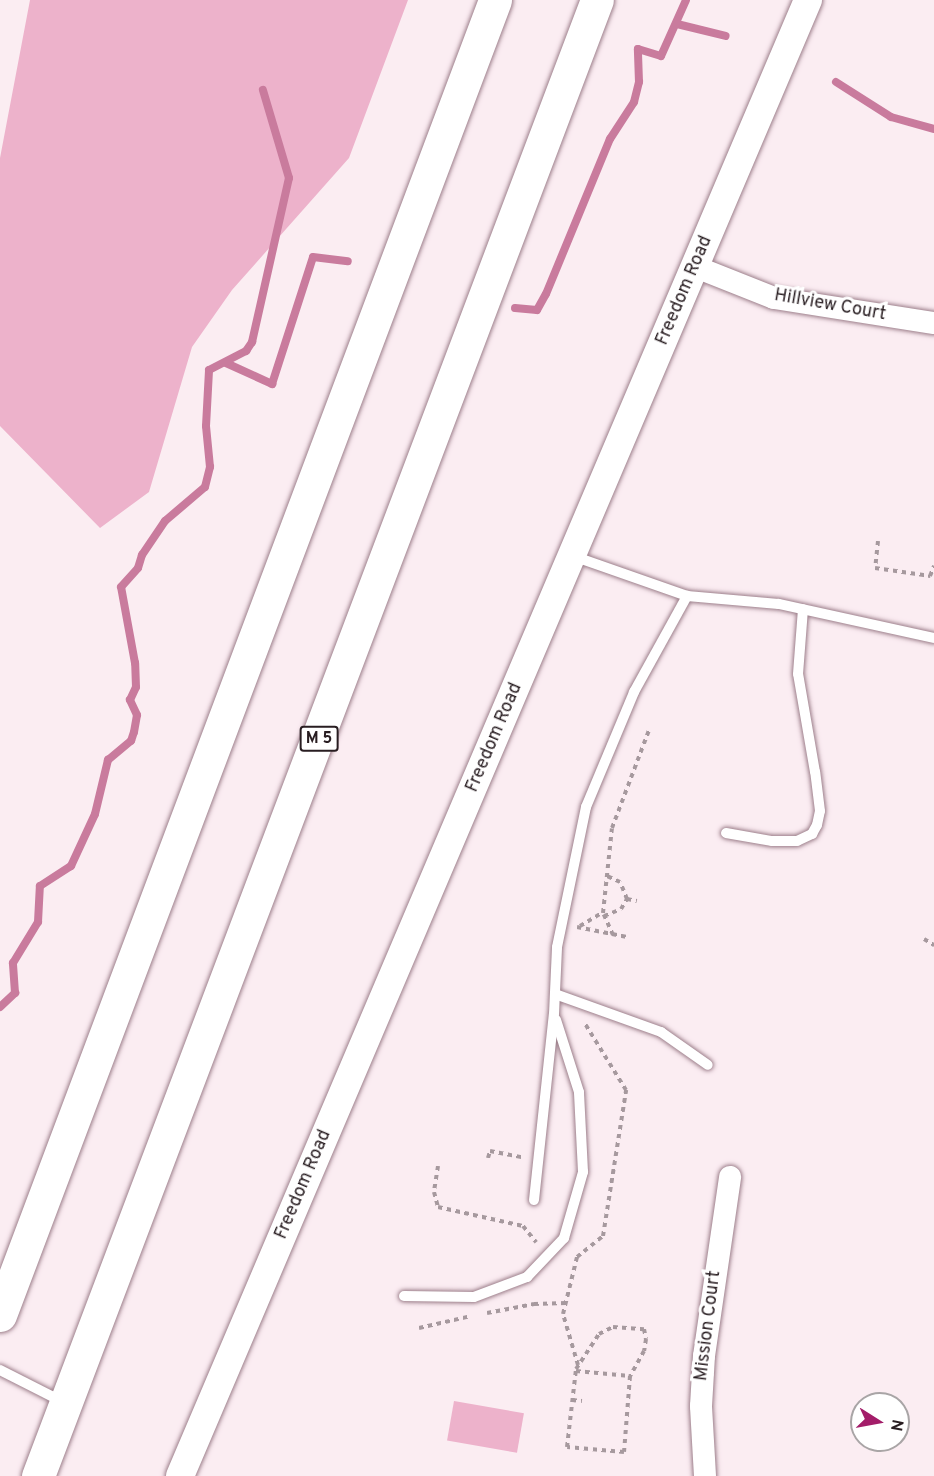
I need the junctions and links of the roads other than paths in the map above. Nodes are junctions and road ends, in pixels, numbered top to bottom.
1 (495, 0) edge
2 (597, 0) edge
3 (808, 0) edge
4 (696, 267) junction
5 (934, 323) edge
6 (573, 556) junction
7 (687, 596) junction
8 (803, 609) junction
9 (934, 638) edge
10 (726, 832) dead end
11 (555, 994) junction
12 (554, 1014) junction
13 (708, 1065) dead end
14 (730, 1177) dead end
15 (534, 1200) dead end
16 (405, 1296) dead end
17 (0, 1316) edge
18 (0, 1370) edge
19 (67, 1403) junction
20 (38, 1476) edge
21 (180, 1476) edge
22 (705, 1476) edge

1 - 17 highway
2 - 19 highway, M 5
3 - 4 street, Freedom Road
4 - 5 street, Hillview Court
4 - 6 street, Freedom Road
6 - 7 lane
6 - 21 street, Freedom Road
7 - 8 lane
7 - 11 lane
8 - 9 lane
8 - 10 lane
11 - 12 lane
11 - 13 lane
12 - 15 lane
12 - 16 lane
14 - 22 street, Mission Court
18 - 19 lane
19 - 20 highway, M 5

